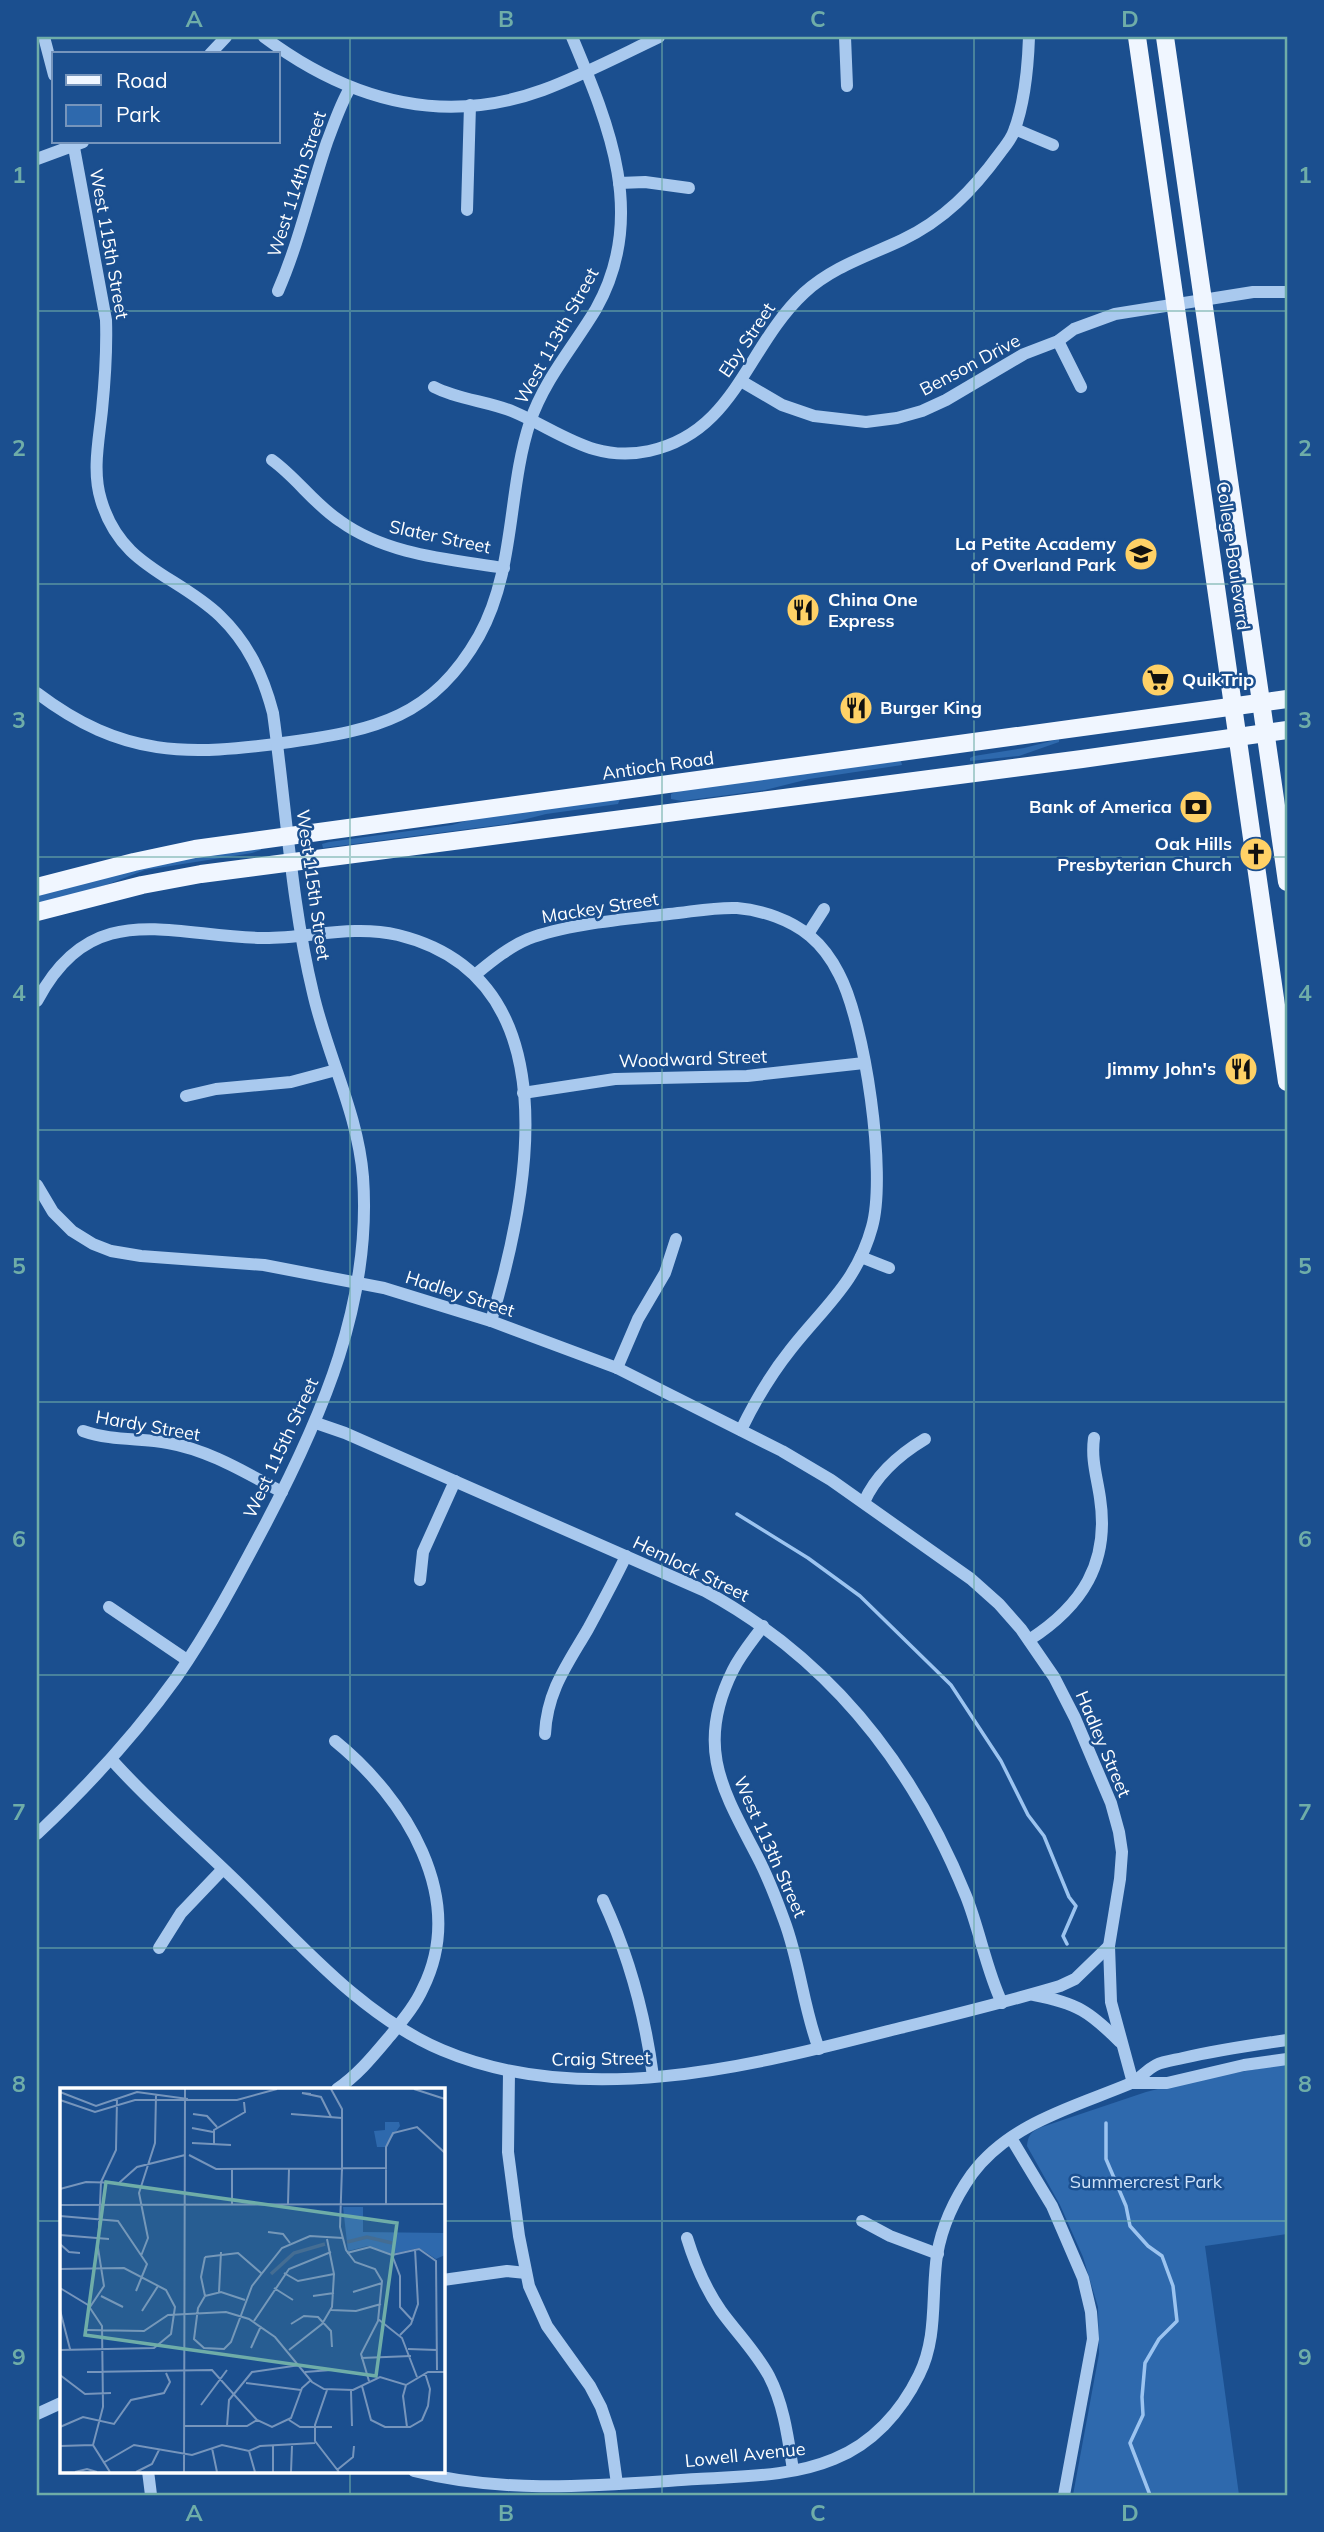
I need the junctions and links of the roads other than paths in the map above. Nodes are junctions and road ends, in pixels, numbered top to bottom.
1 (44, 37) edge
2 (226, 37) edge
3 (264, 37) edge
4 (572, 37) edge
5 (659, 37) edge
6 (845, 37) edge
7 (1028, 37) edge
8 (1136, 37) edge
9 (1166, 37) edge
10 (212, 52) edge
11 (52, 67) edge
12 (586, 71) junction
13 (847, 86) dead end
14 (350, 88) junction
15 (470, 105) junction
16 (1015, 129) junction
17 (74, 144) edge
18 (77, 144) edge
19 (1053, 145) dead end
20 (37, 159) edge
21 (619, 183) junction
22 (689, 188) dead end
23 (467, 210) dead end
24 (278, 291) dead end
25 (1287, 292) edge
26 (1203, 299) junction
27 (1176, 303) junction
28 (1058, 341) junction
29 (741, 381) junction
30 (434, 387) dead end
31 (1081, 387) dead end
32 (530, 421) junction
33 (272, 460) dead end
34 (504, 568) junction
35 (37, 693) edge
36 (1287, 699) edge
37 (1262, 703) junction
38 (1233, 707) junction
39 (1287, 730) edge
40 (1266, 733) junction
41 (1237, 737) junction
42 (277, 744) junction
43 (288, 837) junction
44 (292, 862) junction
45 (1287, 882) edge
46 (37, 887) edge
47 (824, 909) dead end
48 (37, 912) edge
49 (808, 934) junction
50 (303, 935) junction
51 (476, 974) junction
52 (37, 1001) edge
53 (864, 1063) junction
54 (336, 1070) junction
55 (1287, 1082) edge
56 (523, 1093) junction
57 (186, 1096) dead end
58 (37, 1185) edge
59 (676, 1239) dead end
60 (861, 1257) junction
61 (889, 1268) dead end
62 (356, 1282) junction
63 (491, 1321) junction
64 (617, 1368) junction
65 (316, 1423) junction
66 (741, 1430) junction
67 (83, 1432) dead end
68 (1094, 1438) dead end
69 (925, 1439) dead end
70 (455, 1481) junction
71 (282, 1492) junction
72 (864, 1502) junction
73 (626, 1556) junction
74 (420, 1580) dead end
75 (109, 1607) dead end
76 (763, 1626) junction
77 (1029, 1640) junction
78 (187, 1660) junction
79 (545, 1734) dead end
80 (334, 1741) dead end
81 (111, 1759) junction
82 (37, 1834) edge
83 (223, 1869) junction
84 (603, 1900) dead end
85 (1108, 1946) junction
86 (159, 1948) dead end
87 (1031, 1995) junction
88 (1002, 2003) junction
89 (398, 2026) junction
90 (1287, 2040) edge
91 (1120, 2042) junction
92 (819, 2049) junction
93 (1287, 2059) edge
94 (509, 2071) junction
95 (653, 2076) junction
96 (1133, 2082) junction
97 (338, 2088) edge
98 (1011, 2138) junction
99 (862, 2221) dead end
100 (687, 2238) dead end
101 (938, 2254) junction
102 (526, 2273) junction
103 (444, 2280) edge
104 (60, 2403) edge
105 (39, 2408) edge
106 (793, 2470) junction
107 (148, 2472) edge
108 (418, 2472) edge
109 (617, 2484) junction
110 (486, 2489) edge
111 (151, 2495) edge
112 (1064, 2495) edge

1 - 11 street
2 - 10 street
3 - 14 street
4 - 12 street, West 113th Street
5 - 12 street
6 - 13 street
7 - 16 street
8 - 27 main road, College Boulevard
9 - 26 main road, College Boulevard
12 - 15 street
12 - 21 street, West 113th Street
14 - 15 street
14 - 24 street, West 114th Street
15 - 23 street
16 - 19 street
16 - 29 street, Eby Street
17 - 20 street
18 - 42 street, West 115th Street
21 - 22 street
21 - 32 street, West 113th Street
25 - 26 street, Benson Drive
26 - 27 street, Benson Drive
26 - 37 main road, College Boulevard
27 - 28 street, Benson Drive
27 - 38 main road, College Boulevard
28 - 29 street, Benson Drive
28 - 31 street
29 - 32 street, Eby Street
30 - 32 street, Eby Street
32 - 34 street, West 113th Street
33 - 34 street, Slater Street
34 - 42 street, West 113th Street
35 - 42 street, West 113th Street
36 - 37 main road, Antioch Road
37 - 38 main road, Antioch Road
37 - 40 main road, College Boulevard
38 - 41 main road, College Boulevard
38 - 43 main road, Antioch Road
39 - 40 main road
40 - 41 main road
40 - 45 main road, College Boulevard
41 - 44 main road
41 - 55 main road, College Boulevard
42 - 43 street, West 115th Street
43 - 44 street, West 115th Street
43 - 46 main road, Antioch Road
44 - 48 main road
44 - 50 street, West 115th Street
47 - 49 street
49 - 51 street, Mackey Street
49 - 53 street
50 - 51 street
50 - 52 street
50 - 54 street, West 115th Street
51 - 56 street
53 - 56 street, Woodward Street
53 - 60 street
54 - 57 street
54 - 62 street, West 115th Street
56 - 63 street
58 - 62 street, Hadley Street
59 - 64 street
60 - 61 street
60 - 66 street
62 - 63 street, Hadley Street
62 - 65 street, West 115th Street
63 - 64 street, Hadley Street
64 - 66 street, Hadley Street
65 - 70 street, Hemlock Street
65 - 71 street, West 115th Street
66 - 72 street, Hadley Street
67 - 71 street, Hardy Street
68 - 77 street
69 - 72 street
70 - 73 street, Hemlock Street
70 - 74 street
71 - 78 street, West 115th Street
72 - 77 street, Hadley Street
73 - 76 street, Hemlock Street
73 - 79 street
75 - 78 street
76 - 88 street, Hemlock Street
76 - 92 street, West 113th Street
77 - 85 street, Hadley Street
78 - 81 street, West 115th Street
80 - 89 street
81 - 82 street, West 115th Street
81 - 83 street, Craig Street
83 - 86 street
83 - 89 street, Craig Street
84 - 95 street
85 - 87 street, Craig Street
85 - 91 street, Hadley Street
87 - 88 street, Craig Street
87 - 91 street, Craig Street
88 - 92 street, Craig Street
89 - 94 street, Craig Street
89 - 97 street
90 - 96 street, Lowell Avenue
91 - 96 street, Hadley Street
92 - 95 street, Craig Street
93 - 96 street, Lowell Avenue
94 - 95 street, Craig Street
94 - 102 street
96 - 98 street, Lowell Avenue
98 - 101 street, Lowell Avenue
98 - 112 street
99 - 101 street
100 - 106 street
101 - 106 street, Lowell Avenue
102 - 103 street
102 - 109 street
104 - 105 street
106 - 109 street, Lowell Avenue
107 - 111 street
108 - 110 street, Lowell Avenue
109 - 110 street, Lowell Avenue

